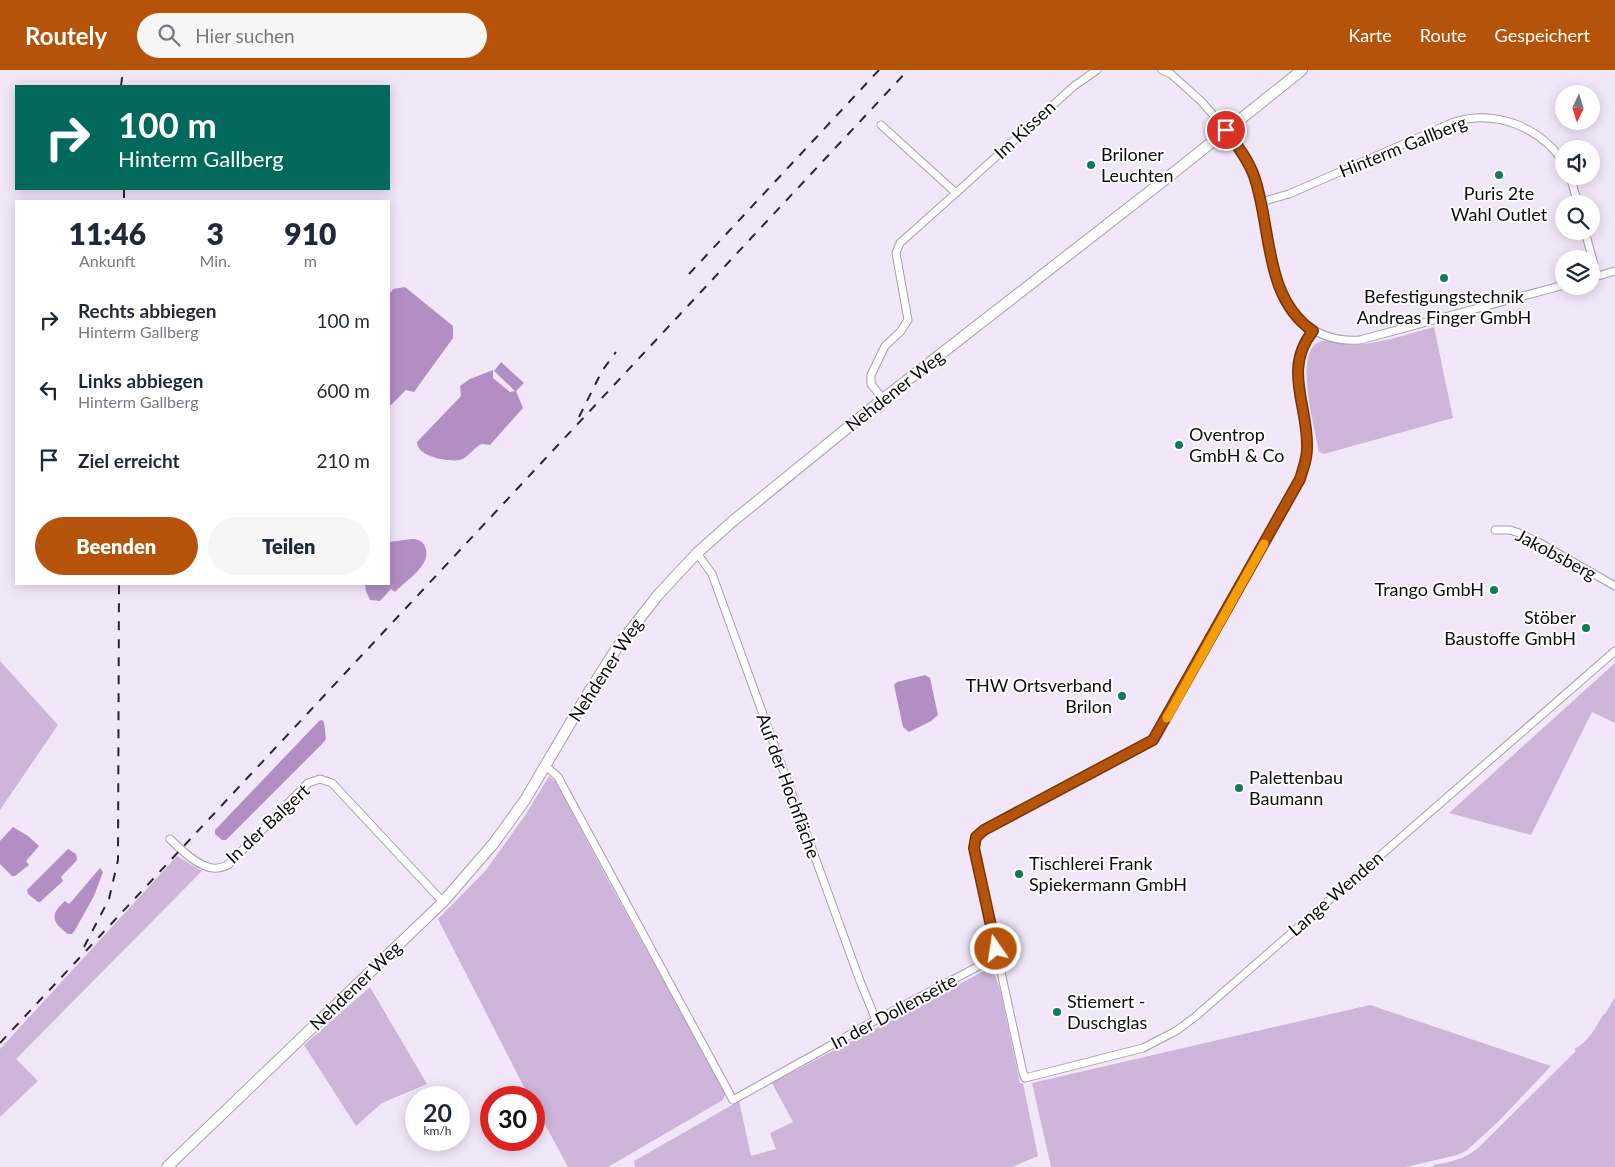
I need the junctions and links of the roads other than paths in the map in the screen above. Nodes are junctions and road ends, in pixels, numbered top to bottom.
1 (1097, 70) edge
2 (1162, 70) edge
3 (1302, 70) edge
4 (881, 125) dead end
5 (1226, 130) junction
6 (1555, 152) edge
7 (956, 193) junction
8 (1261, 202) junction
9 (1615, 271) edge
10 (1600, 275) edge
11 (1555, 287) edge
12 (1313, 331) junction
13 (883, 399) junction
14 (1495, 530) dead end
15 (697, 553) junction
16 (1615, 586) edge
17 (1615, 651) edge
18 (546, 766) junction
19 (170, 838) dead end
20 (443, 902) junction
21 (998, 956) junction
22 (876, 1020) junction
23 (167, 1167) edge

1 - 7 street, Im Kissen
2 - 5 street
3 - 5 street, Nehdener Weg
4 - 7 street
5 - 8 street
5 - 13 street, Nehdener Weg
6 - 8 street, Hinterm Gallberg
7 - 13 street, Im Kissen
8 - 12 street
9 - 10 street
11 - 12 street
12 - 21 street
13 - 15 street, Nehdener Weg
14 - 16 street, Jakobsberg
15 - 18 street, Nehdener Weg
15 - 22 street, Auf der Hochfläche
17 - 21 street, Lange Wenden
18 - 20 street, Nehdener Weg
18 - 22 street, In der Dollenseite
19 - 20 street, In der Balgert
20 - 23 street, Nehdener Weg
21 - 22 street, In der Dollenseite

